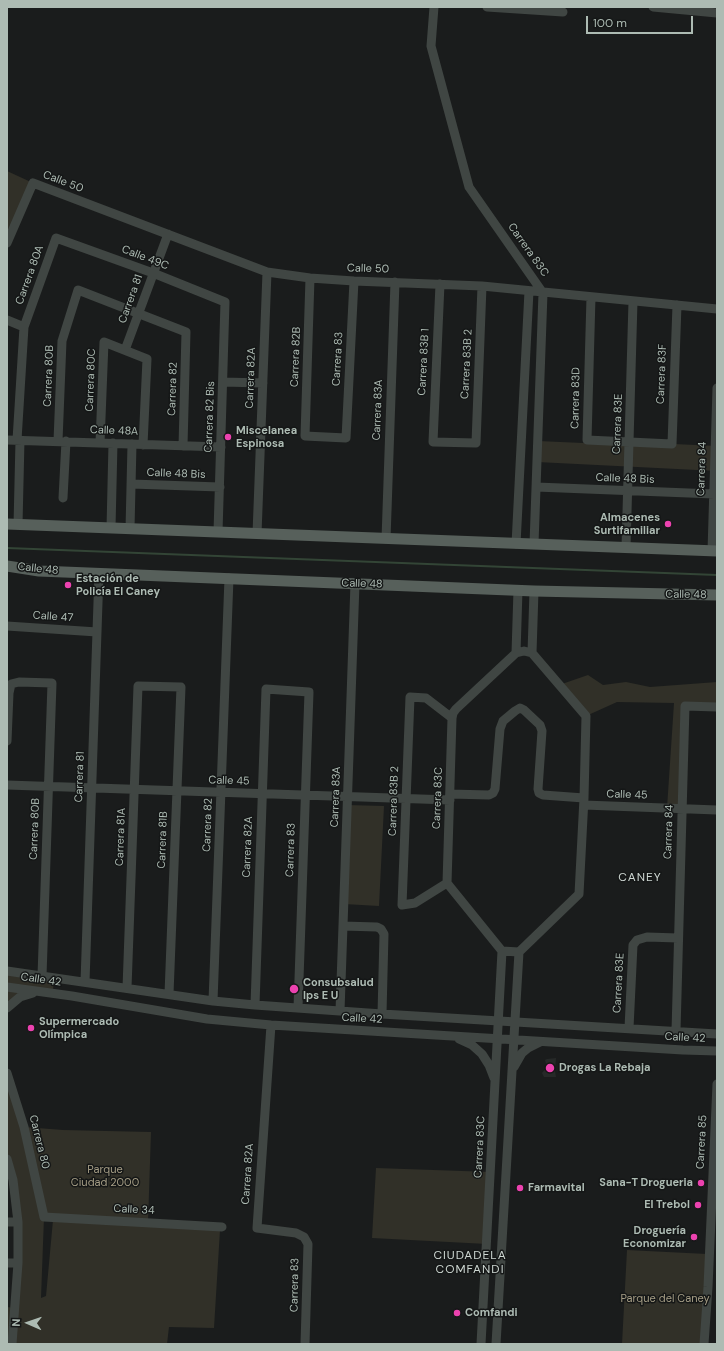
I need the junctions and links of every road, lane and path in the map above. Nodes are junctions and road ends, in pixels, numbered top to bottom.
1 (434, 7) edge
2 (487, 7) edge
3 (653, 7) edge
4 (563, 12) dead end
5 (717, 13) edge
6 (168, 234) junction
7 (56, 238) joint
8 (7, 243) edge
9 (267, 272) junction
10 (153, 273) junction
11 (310, 278) junction
12 (354, 281) junction
13 (395, 282) junction
14 (440, 284) junction
15 (482, 286) junction
16 (529, 291) junction
17 (543, 293) junction
18 (591, 297) junction
19 (633, 301) junction
20 (225, 302) joint
21 (677, 305) junction
22 (717, 309) edge
23 (138, 312) junction
24 (7, 320) edge
25 (24, 327) junction
26 (125, 350) junction
27 (223, 382) junction
28 (262, 383) junction
29 (717, 388) edge
30 (346, 438) joint
31 (7, 440) edge
32 (18, 440) junction
33 (62, 441) junction
34 (629, 442) junction
35 (100, 443) junction
36 (113, 443) junction
37 (476, 443) joint
38 (132, 444) junction
39 (672, 444) joint
40 (143, 445) junction
41 (183, 446) junction
42 (221, 448) junction
43 (131, 484) junction
44 (536, 487) junction
45 (220, 488) junction
46 (628, 491) junction
47 (714, 494) junction
48 (63, 498) dead end
49 (12, 525) edge
50 (111, 528) junction
51 (130, 529) junction
52 (218, 532) junction
53 (257, 534) junction
54 (386, 539) junction
55 (516, 544) junction
56 (534, 544) junction
57 (626, 548) junction
58 (714, 551) edge
59 (7, 566) edge
60 (99, 573) junction
61 (228, 578) junction
62 (355, 583) junction
63 (518, 590) junction
64 (534, 591) junction
65 (717, 595) edge
66 (7, 626) edge
67 (97, 632) junction
68 (516, 653) junction
69 (532, 653) junction
70 (138, 686) joint
71 (309, 692) joint
72 (717, 707) edge
73 (452, 718) junction
74 (7, 741) edge
75 (7, 785) edge
76 (48, 786) junction
77 (92, 788) junction
78 (134, 790) junction
79 (177, 791) junction
80 (221, 793) junction
81 (262, 794) junction
82 (305, 796) junction
83 (348, 797) junction
84 (450, 797) junction
85 (406, 799) junction
86 (584, 802) junction
87 (682, 808) junction
88 (717, 810) edge
89 (446, 883) junction
90 (343, 926) junction
91 (678, 938) junction
92 (502, 951) junction
93 (519, 952) junction
94 (7, 971) edge
95 (42, 976) junction
96 (85, 982) junction
97 (7, 987) edge
98 (127, 988) junction
99 (36, 992) junction
100 (169, 994) junction
101 (213, 1001) junction
102 (255, 1005) junction
103 (7, 1008) edge
104 (298, 1008) junction
105 (340, 1011) junction
106 (382, 1014) junction
107 (499, 1021) junction
108 (515, 1022) junction
109 (271, 1025) junction
110 (629, 1028) junction
111 (676, 1031) junction
112 (717, 1034) edge
113 (448, 1036) junction
114 (498, 1039) junction
115 (514, 1040) junction
116 (541, 1041) junction
117 (717, 1051) edge
118 (7, 1073) edge
119 (512, 1074) junction
120 (717, 1084) edge
121 (495, 1090) junction
122 (7, 1159) edge
123 (10, 1180) edge
124 (44, 1217) joint
125 (488, 1220) junction
126 (504, 1221) junction
127 (7, 1222) edge
128 (18, 1222) junction
129 (222, 1227) dead end
130 (296, 1233) joint
131 (486, 1257) junction
132 (502, 1258) junction
133 (7, 1263) edge
134 (18, 1263) junction
135 (713, 1287) edge
136 (11, 1307) edge
137 (12, 1344) edge
138 (305, 1344) edge
139 (481, 1344) edge
140 (496, 1344) edge
141 (704, 1344) edge

1 - 17 street, Carrera 83C
2 - 4 street
3 - 5 street
6 - 8 street, Calle 50
6 - 9 street, Calle 50
6 - 10 street, Carrera 81
7 - 10 street, Calle 49C
7 - 25 street, Carrera 80A
9 - 11 street, Calle 50
9 - 28 street, Carrera 82A
10 - 20 street, Calle 49C
10 - 23 street, Carrera 81
11 - 12 street, Calle 50
11 - 30 street, Carrera 82B
12 - 13 street, Calle 50
12 - 30 street, Carrera 83
13 - 14 street, Calle 50
13 - 54 street, Carrera 83A
14 - 15 street, Calle 50
14 - 37 street, Carrera 83B 1
15 - 16 street, Calle 50
15 - 37 street, Carrera 83B 2
16 - 17 street, Calle 50
16 - 55 street, Carrera 83C
17 - 18 street, Calle 50
17 - 44 street, Carrera 83C
18 - 19 street, Calle 50
18 - 34 street, Carrera 83D
19 - 21 street, Calle 50
19 - 34 street, Carrera 83E
20 - 27 street, Carrera 82 Bis
21 - 22 street, Calle 50
21 - 39 street, Carrera 83F
23 - 26 street, Carrera 81
23 - 33 street, Carrera 80B
23 - 41 street, Carrera 82
24 - 25 street
25 - 32 street, Carrera 80A
26 - 35 street, Carrera 80C
26 - 40 street
27 - 28 street
27 - 42 street, Carrera 82 Bis
28 - 53 street, Carrera 82A
29 - 47 street, Carrera 84
31 - 32 street, Calle 48A
32 - 33 street, Calle 48A
32 - 49 street, Carrera 80A
33 - 35 street, Calle 48A
33 - 48 street, Carrera 80B
34 - 39 street, Carrera 83D
34 - 46 street, Carrera 83E
35 - 36 street, Calle 48A
36 - 38 street, Calle 48A
36 - 50 street
38 - 40 street, Calle 48A
38 - 43 street
40 - 41 street, Calle 48A
41 - 42 street, Calle 48A
42 - 45 street, Carrera 82 Bis
43 - 45 street, Calle 48 Bis
43 - 51 street
44 - 46 street, Calle 48 Bis
44 - 56 street, Carrera 83C
45 - 52 street, Carrera 82 Bis
46 - 47 street, Calle 48 Bis
46 - 57 street, Carrera 83E
47 - 58 street, Carrera 84
49 - 50 main road
50 - 51 main road
51 - 52 main road
52 - 53 main road
53 - 54 main road
54 - 55 main road
55 - 56 main road
56 - 57 main road
57 - 58 main road
59 - 60 main road, Calle 48
60 - 61 main road, Calle 48
60 - 67 street, Carrera 81
61 - 62 main road, Calle 48
61 - 80 street, Carrera 82
62 - 63 main road, Calle 48
62 - 83 street, Carrera 83A
63 - 64 main road, Calle 48
63 - 68 street
64 - 65 main road, Calle 48
64 - 69 street
66 - 67 street, Calle 47
67 - 77 street, Carrera 81
68 - 69 street
68 - 73 street
69 - 86 street
70 - 78 street, Carrera 81A
70 - 79 street, Carrera 81B
71 - 81 street, Carrera 82A
71 - 82 street, Carrera 83
72 - 87 street, Carrera 84
73 - 84 street, Carrera 83C
73 - 85 street, Carrera 83B 2
74 - 76 street, Carrera 80B
75 - 76 street, Calle 45
76 - 77 street, Calle 45
76 - 95 street, Carrera 80B
77 - 78 street, Calle 45
77 - 96 street, Carrera 81
78 - 79 street, Calle 45
78 - 98 street, Carrera 81A
79 - 80 street, Calle 45
79 - 100 street, Carrera 81B
80 - 81 street, Calle 45
80 - 101 street, Carrera 82
81 - 82 street, Calle 45
81 - 102 street, Carrera 82A
82 - 83 street, Calle 45
82 - 104 street, Carrera 83
83 - 85 street, Calle 45
83 - 90 street, Carrera 83A
84 - 85 street, Calle 45
84 - 86 street, Calle 45
84 - 89 street, Carrera 83C
85 - 89 street, Carrera 83B 2
86 - 87 street, Calle 45
86 - 93 street
87 - 88 street, Calle 45
87 - 91 street, Carrera 84
89 - 92 street
90 - 105 street, Carrera 83A
90 - 106 street
91 - 110 street, Carrera 83E
91 - 111 street, Carrera 84
92 - 93 street
92 - 107 street, Carrera 83C
93 - 108 street
94 - 95 street, Calle 42
95 - 96 street, Calle 42
96 - 98 street, Calle 42
97 - 99 street, Calle 42
98 - 100 street, Calle 42
99 - 103 street
99 - 109 street, Calle 42
100 - 101 street, Calle 42
101 - 102 street, Calle 42
102 - 104 street, Calle 42
104 - 105 street, Calle 42
105 - 106 street, Calle 42
106 - 107 street, Calle 42
107 - 108 street, Calle 42
107 - 114 street, Carrera 83C
108 - 110 street, Calle 42
108 - 115 street
109 - 113 street, Calle 42
109 - 130 street, Carrera 82A
110 - 111 street, Calle 42
111 - 112 street, Calle 42
113 - 114 street, Calle 42
113 - 121 street
114 - 115 street, Calle 42
114 - 121 street, Carrera 83C
115 - 116 street, Calle 42
115 - 119 street
116 - 117 street, Calle 42
116 - 119 street
118 - 124 street, Carrera 80
119 - 126 street
120 - 135 street, Carrera 85
121 - 125 street, Carrera 83C
122 - 123 street
123 - 128 street
124 - 129 street, Calle 34
125 - 126 street
125 - 131 street, Carrera 83C
126 - 132 street
127 - 128 street
128 - 134 street
130 - 138 street, Carrera 83
131 - 132 street
131 - 139 street, Carrera 83C
132 - 140 street
133 - 134 street
134 - 136 street
135 - 141 street, Carrera 85
136 - 137 street

